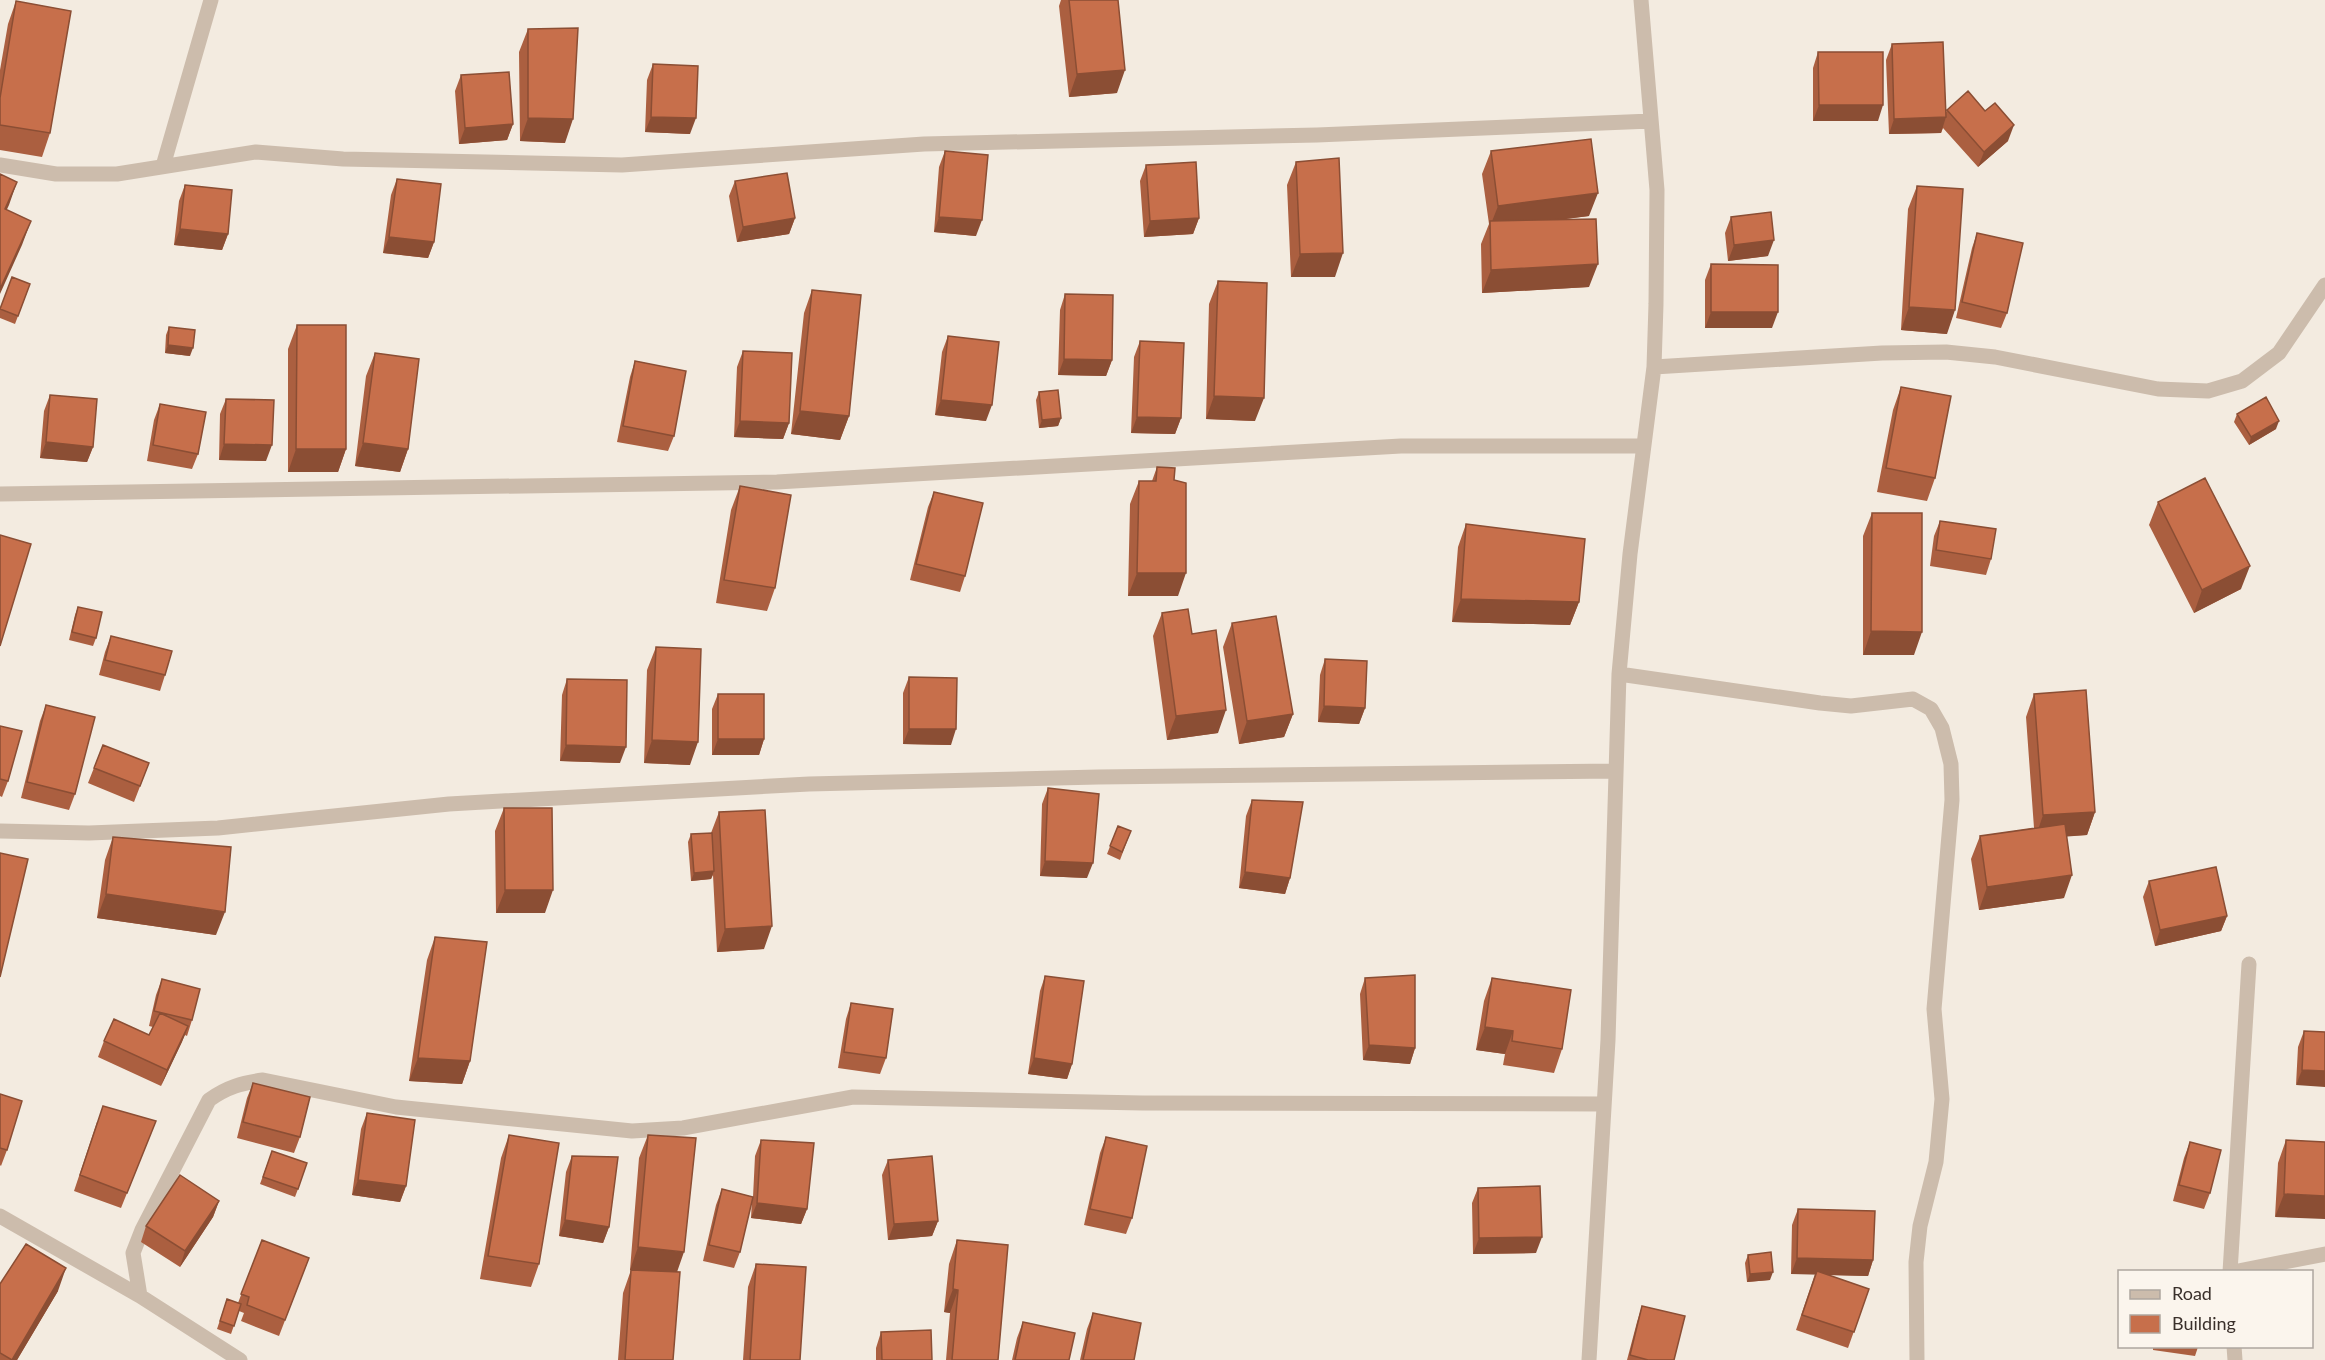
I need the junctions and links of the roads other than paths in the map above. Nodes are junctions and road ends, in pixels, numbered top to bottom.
1 (211, 0) edge
2 (1641, 0) edge
3 (1651, 121) junction
4 (0, 165) edge
5 (163, 166) junction
6 (2325, 285) edge
7 (1654, 367) junction
8 (1642, 446) junction
9 (0, 494) edge
10 (1619, 674) junction
11 (1615, 771) junction
12 (0, 831) edge
13 (2249, 964) dead end
14 (1604, 1104) junction
15 (0, 1216) edge
16 (2325, 1254) edge
17 (2232, 1270) edge
18 (2242, 1270) edge
19 (140, 1296) junction
20 (240, 1360) edge
21 (1589, 1360) edge
22 (1917, 1360) edge

1 - 5 street
2 - 3 street
3 - 5 street
3 - 7 street
4 - 5 street
6 - 7 street
7 - 8 street
8 - 9 street
8 - 10 street
10 - 11 street
10 - 22 street
11 - 12 street
11 - 14 street
13 - 17 street
14 - 19 street
14 - 21 street
15 - 19 street
16 - 18 street
19 - 20 street

